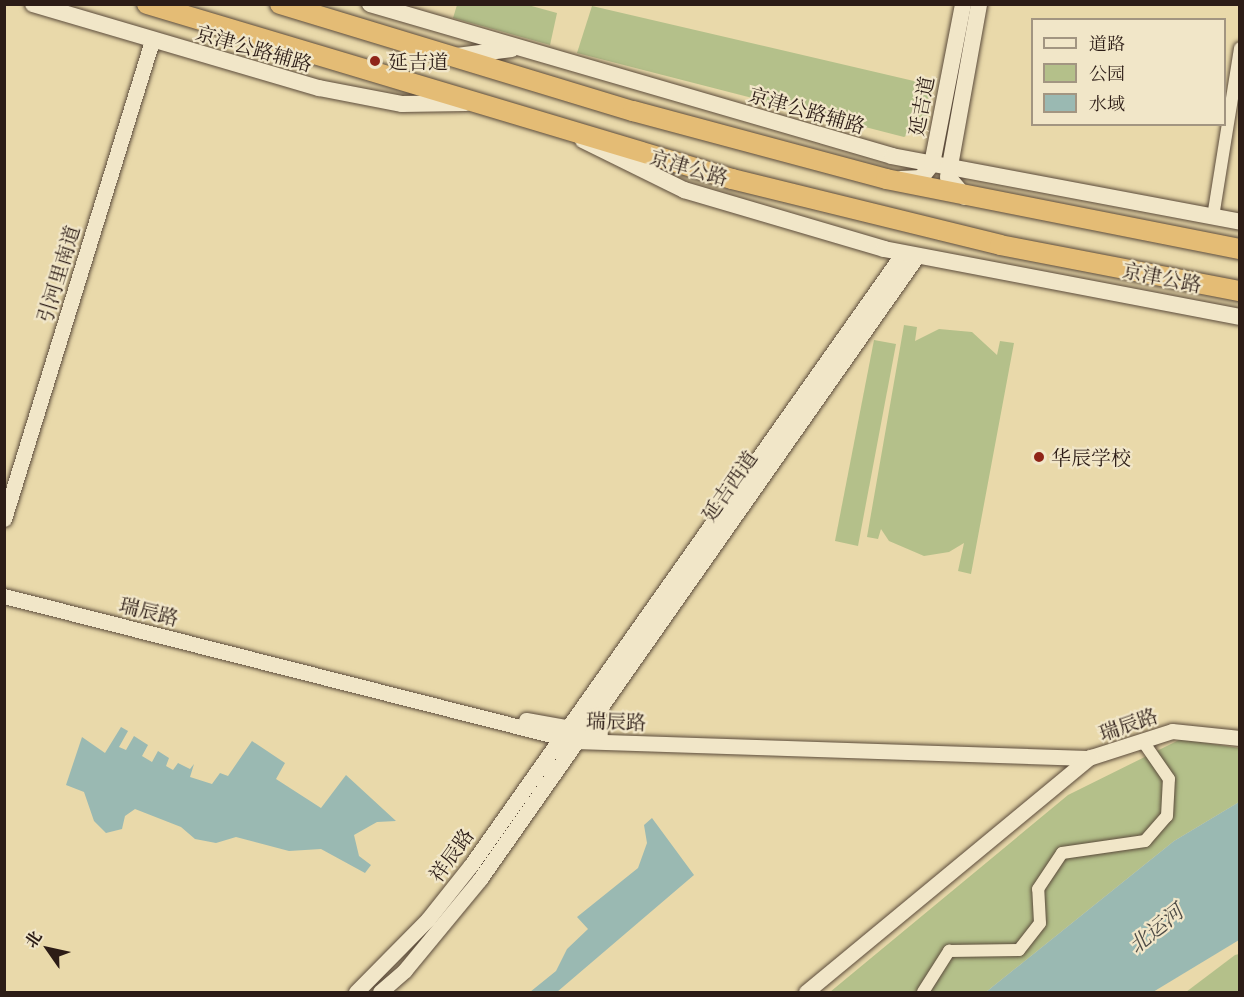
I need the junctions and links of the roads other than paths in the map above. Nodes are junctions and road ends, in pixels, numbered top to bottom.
1 (33, 4) edge
2 (147, 4) edge
3 (280, 4) edge
4 (370, 4) edge
5 (963, 4) edge
6 (979, 4) edge
7 (152, 41) junction
8 (1239, 48) edge
9 (516, 49) junction
10 (456, 56) junction
11 (467, 103) junction
12 (561, 129) junction
13 (932, 164) junction
14 (949, 167) junction
15 (886, 179) junction
16 (965, 197) junction
17 (1213, 217) junction
18 (1239, 222) edge
19 (1239, 249) edge
20 (910, 255) junction
21 (1239, 291) edge
22 (1239, 317) edge
23 (4, 519) edge
24 (4, 591) edge
25 (4, 596) edge
26 (1239, 732) edge
27 (561, 734) junction
28 (579, 736) junction
29 (606, 738) junction
30 (1239, 738) edge
31 (1142, 740) junction
32 (1093, 754) junction
33 (543, 760) junction
34 (556, 769) junction
35 (356, 993) edge
36 (380, 993) edge
37 (806, 993) edge
38 (923, 993) edge

1 - 7 main road, 京津公路辅路
2 - 11 highway, 京津公路
3 - 10 highway, 京津公路
4 - 9 main road, 京津公路辅路
5 - 13 main road, 延吉道
6 - 14 main road, 延吉道
7 - 11 main road, 京津公路辅路
7 - 23 street, 引河里南道
8 - 17 street
9 - 10 main road
9 - 13 main road, 京津公路辅路
10 - 15 highway, 京津公路
11 - 12 highway, 京津公路
12 - 20 main road
12 - 21 highway, 京津公路
13 - 14 main road, 京津公路辅路
13 - 15 main road, 延吉道
14 - 16 main road
14 - 17 main road, 京津公路辅路
15 - 16 highway, 京津公路
16 - 19 highway, 京津公路
17 - 18 main road, 京津公路辅路
20 - 22 main road
20 - 27 street, 延吉西道
20 - 28 street, 延吉西道
24 - 27 street, 瑞辰路
25 - 27 street, 瑞辰路
26 - 32 street, 瑞辰路
27 - 28 street, 瑞辰路
27 - 33 street, 祥辰路
28 - 29 street, 瑞辰路
28 - 33 street
28 - 34 street, 祥辰路
29 - 32 street, 瑞辰路
29 - 34 street
30 - 31 street, 瑞辰路
31 - 32 street, 瑞辰路
31 - 38 street
32 - 37 street
33 - 35 street, 祥辰路
34 - 36 street, 祥辰路

